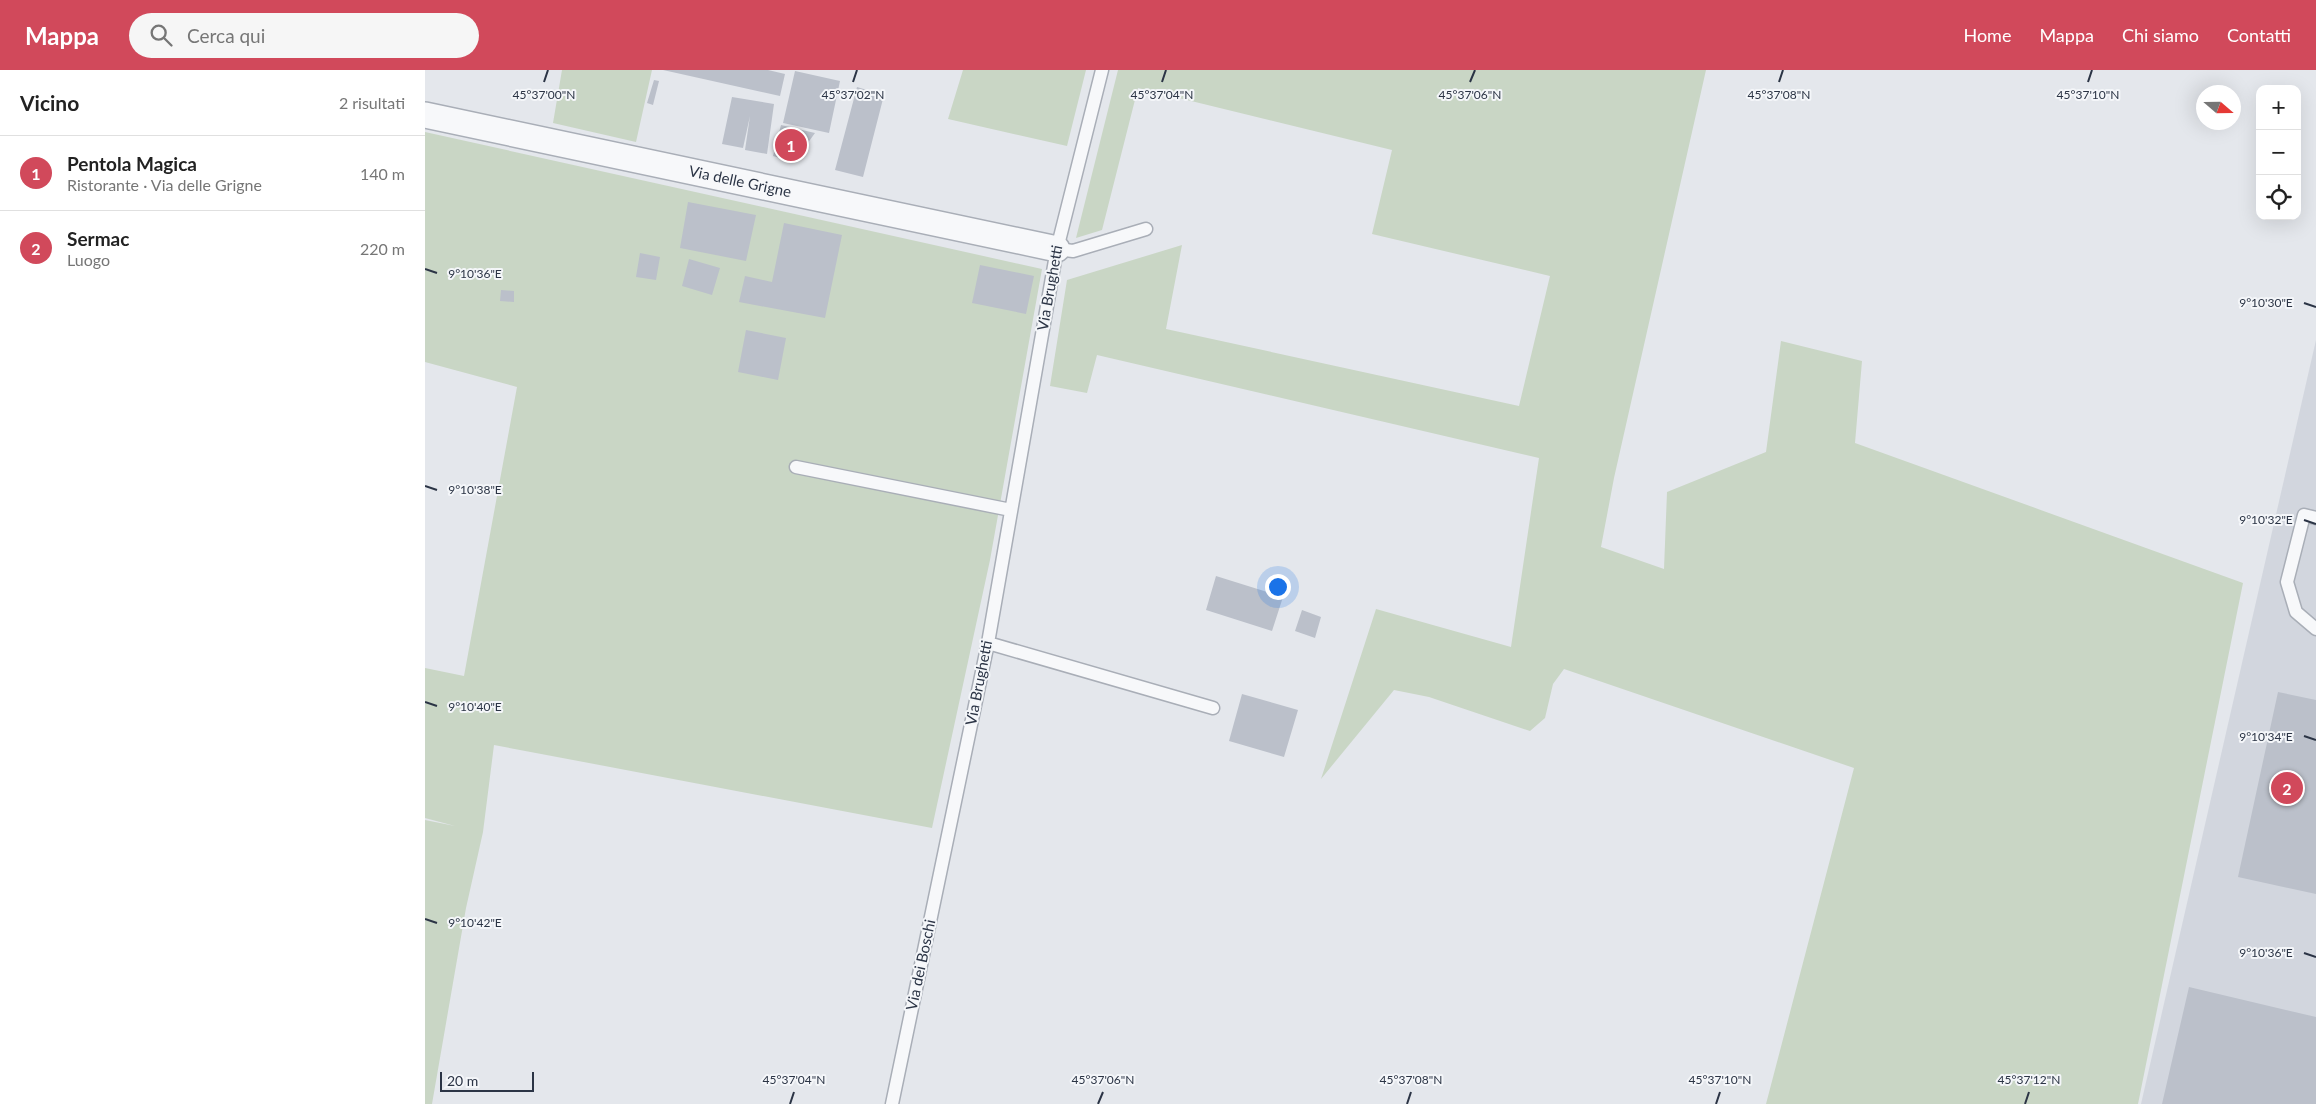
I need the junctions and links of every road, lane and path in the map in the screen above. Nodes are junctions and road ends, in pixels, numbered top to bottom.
1 (1102, 70) edge
2 (425, 114) edge
3 (1146, 229) dead end
4 (1057, 248) junction
5 (795, 467) dead end
6 (1011, 510) junction
7 (2316, 518) edge
8 (2316, 629) edge
9 (988, 643) junction
10 (1213, 708) dead end
11 (950, 826) joint
12 (892, 1104) edge

1 - 4 lane, Via Brughetti
2 - 4 street, Via delle Grigne
3 - 4 lane
4 - 6 lane, Via Brughetti
5 - 6 lane
6 - 9 lane, Via Brughetti
7 - 8 lane
9 - 10 lane
9 - 11 lane, Via Brughetti
11 - 12 lane, Via dei Boschi

